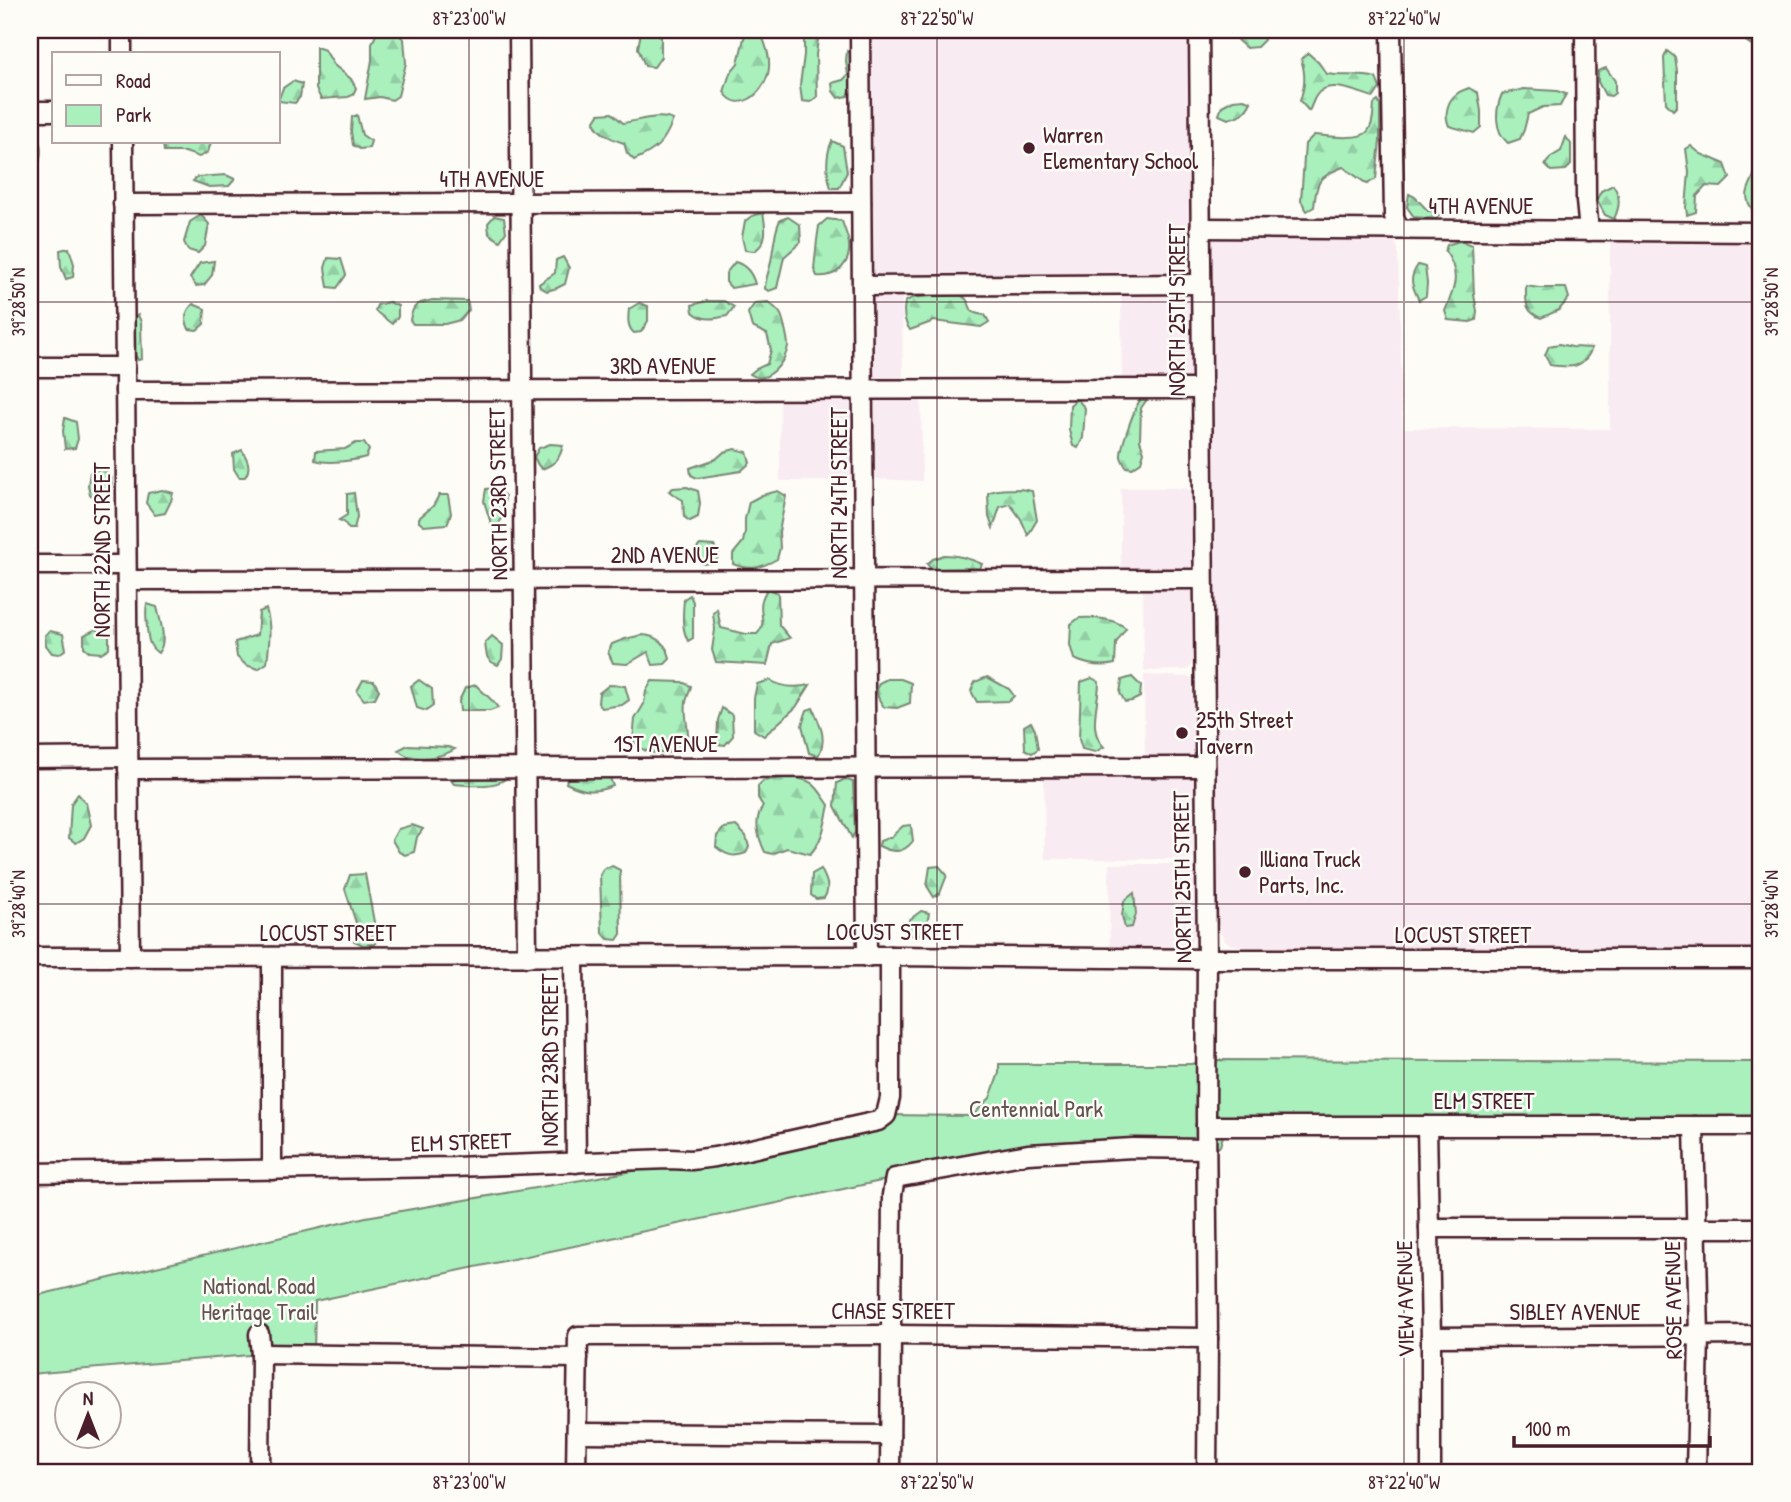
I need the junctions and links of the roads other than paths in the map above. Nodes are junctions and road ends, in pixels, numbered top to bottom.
1 (122, 30) edge
2 (519, 30) edge
3 (860, 30) edge
4 (1199, 30) edge
5 (1391, 30) edge
6 (1585, 30) edge
7 (122, 52) edge
8 (30, 111) edge
9 (52, 111) edge
10 (123, 144) edge
11 (862, 202) junction
12 (520, 203) junction
13 (123, 204) junction
14 (1200, 228) junction
15 (1398, 229) junction
16 (1589, 231) junction
17 (1761, 232) edge
18 (1201, 284) junction
19 (862, 286) junction
20 (125, 367) junction
21 (30, 368) edge
22 (1202, 389) junction
23 (863, 390) junction
24 (125, 391) junction
25 (522, 391) junction
26 (30, 565) edge
27 (126, 572) junction
28 (524, 579) junction
29 (864, 579) junction
30 (1203, 579) junction
31 (30, 758) edge
32 (128, 763) junction
33 (1205, 767) junction
34 (866, 768) junction
35 (525, 769) junction
36 (890, 956) junction
37 (30, 957) edge
38 (130, 957) junction
39 (272, 957) junction
40 (527, 957) junction
41 (574, 957) junction
42 (867, 957) junction
43 (1208, 959) junction
44 (1761, 960) edge
45 (1206, 1126) junction
46 (1427, 1126) junction
47 (1694, 1126) junction
48 (1761, 1126) edge
49 (1206, 1149) junction
50 (576, 1163) junction
51 (272, 1170) junction
52 (30, 1172) edge
53 (1429, 1228) junction
54 (1696, 1228) junction
55 (1761, 1228) edge
56 (259, 1334) dead end
57 (891, 1335) junction
58 (1761, 1335) edge
59 (1431, 1336) junction
60 (1699, 1336) junction
61 (1208, 1338) junction
62 (261, 1354) junction
63 (578, 1358) junction
64 (577, 1433) junction
65 (890, 1435) junction
66 (260, 1472) edge
67 (576, 1472) edge
68 (890, 1472) edge
69 (1206, 1472) edge
70 (1431, 1472) edge
71 (1696, 1472) edge

1 - 7 street
2 - 12 street, NORTH 23RD STREET
3 - 11 street, NORTH 24TH STREET
4 - 14 street, NORTH 25TH STREET
5 - 15 street
6 - 16 street
8 - 9 street
10 - 13 street, NORTH 22ND STREET
11 - 12 street, 4TH AVENUE
11 - 19 street, NORTH 24TH STREET
12 - 13 street, 4TH AVENUE
12 - 25 street, NORTH 23RD STREET
13 - 20 street, NORTH 22ND STREET
14 - 15 street, 4TH AVENUE
14 - 18 street, NORTH 25TH STREET
15 - 16 street, 4TH AVENUE
16 - 17 street, 4TH AVENUE
18 - 19 street
18 - 22 street, NORTH 25TH STREET
19 - 23 street, NORTH 24TH STREET
20 - 21 street
20 - 24 street, NORTH 22ND STREET
22 - 23 street, 3RD AVENUE
22 - 30 street, NORTH 25TH STREET
23 - 25 street, 3RD AVENUE
23 - 29 street, NORTH 24TH STREET
24 - 25 street, 3RD AVENUE
24 - 27 street, NORTH 22ND STREET
25 - 28 street, NORTH 23RD STREET
26 - 27 street, 2ND AVENUE
27 - 28 street, 2ND AVENUE
27 - 32 street, NORTH 22ND STREET
28 - 29 street, 2ND AVENUE
28 - 35 street, NORTH 23RD STREET
29 - 30 street, 2ND AVENUE
29 - 34 street, NORTH 24TH STREET
30 - 33 street, NORTH 25TH STREET
31 - 32 street, 1ST AVENUE
32 - 35 street, 1ST AVENUE
32 - 38 street, NORTH 22ND STREET
33 - 34 street, 1ST AVENUE
33 - 43 street, NORTH 25TH STREET
34 - 35 street, 1ST AVENUE
34 - 42 street, NORTH 24TH STREET
35 - 40 street, NORTH 23RD STREET
36 - 42 street, LOCUST STREET
36 - 43 street, LOCUST STREET
36 - 50 street, ELM STREET
37 - 38 street, LOCUST STREET
38 - 39 street, LOCUST STREET
39 - 40 street, LOCUST STREET
39 - 51 street
40 - 41 street, LOCUST STREET
41 - 42 street, LOCUST STREET
41 - 50 street, NORTH 23RD STREET
43 - 44 street, LOCUST STREET
43 - 45 street, NORTH 25TH STREET
45 - 46 street, ELM STREET
45 - 49 street, NORTH 25TH STREET
46 - 47 street, ELM STREET
46 - 53 street, VIEW AVENUE
47 - 48 street, ELM STREET
47 - 54 street, ROSE AVENUE
49 - 57 street
49 - 61 street, NORTH 25TH STREET
50 - 51 street, ELM STREET
51 - 52 street, ELM STREET
53 - 54 street
53 - 59 street, VIEW AVENUE
54 - 55 street
54 - 60 street, ROSE AVENUE
56 - 62 street
57 - 61 street, CHASE STREET
57 - 63 street, CHASE STREET
57 - 65 street
58 - 60 street, SIBLEY AVENUE
59 - 60 street, SIBLEY AVENUE
59 - 70 street, VIEW AVENUE
60 - 71 street, ROSE AVENUE
61 - 69 street, NORTH 25TH STREET
62 - 63 street
62 - 66 street
63 - 64 street
64 - 65 street
64 - 67 street
65 - 68 street

